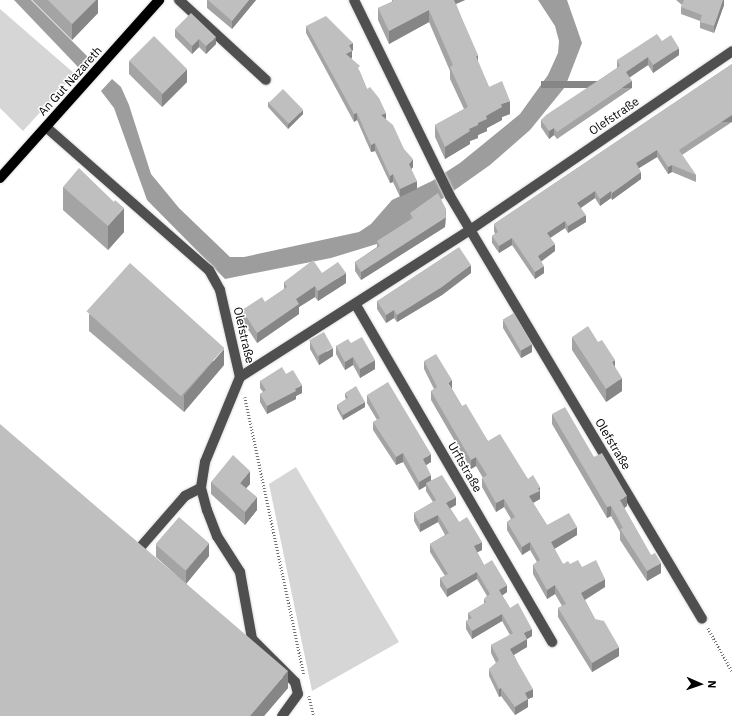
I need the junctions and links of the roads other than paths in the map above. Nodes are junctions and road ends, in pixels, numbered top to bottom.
1 (159, 0) edge
2 (179, 0) edge
3 (354, 0) edge
4 (732, 51) edge
5 (266, 80) dead end
6 (46, 127) junction
7 (0, 178) edge
8 (470, 230) junction
9 (356, 305) junction
10 (240, 377) junction
11 (202, 488) junction
12 (150, 561) edge
13 (702, 619) road end
14 (242, 637) edge
15 (252, 639) junction
16 (552, 642) dead end
17 (282, 716) edge

1 - 6 main road, An Gut Nazareth
2 - 5 street
3 - 8 street, Olefstraße
4 - 8 street, Olefstraße
6 - 7 main road, An Gut Nazareth
6 - 10 street, Olefstraße
8 - 9 street, Olefstraße
8 - 13 street, Olefstraße
9 - 10 street, Olefstraße
9 - 16 street, Urftstraße
10 - 11 street
11 - 12 street
11 - 15 street
14 - 15 street
15 - 17 street

